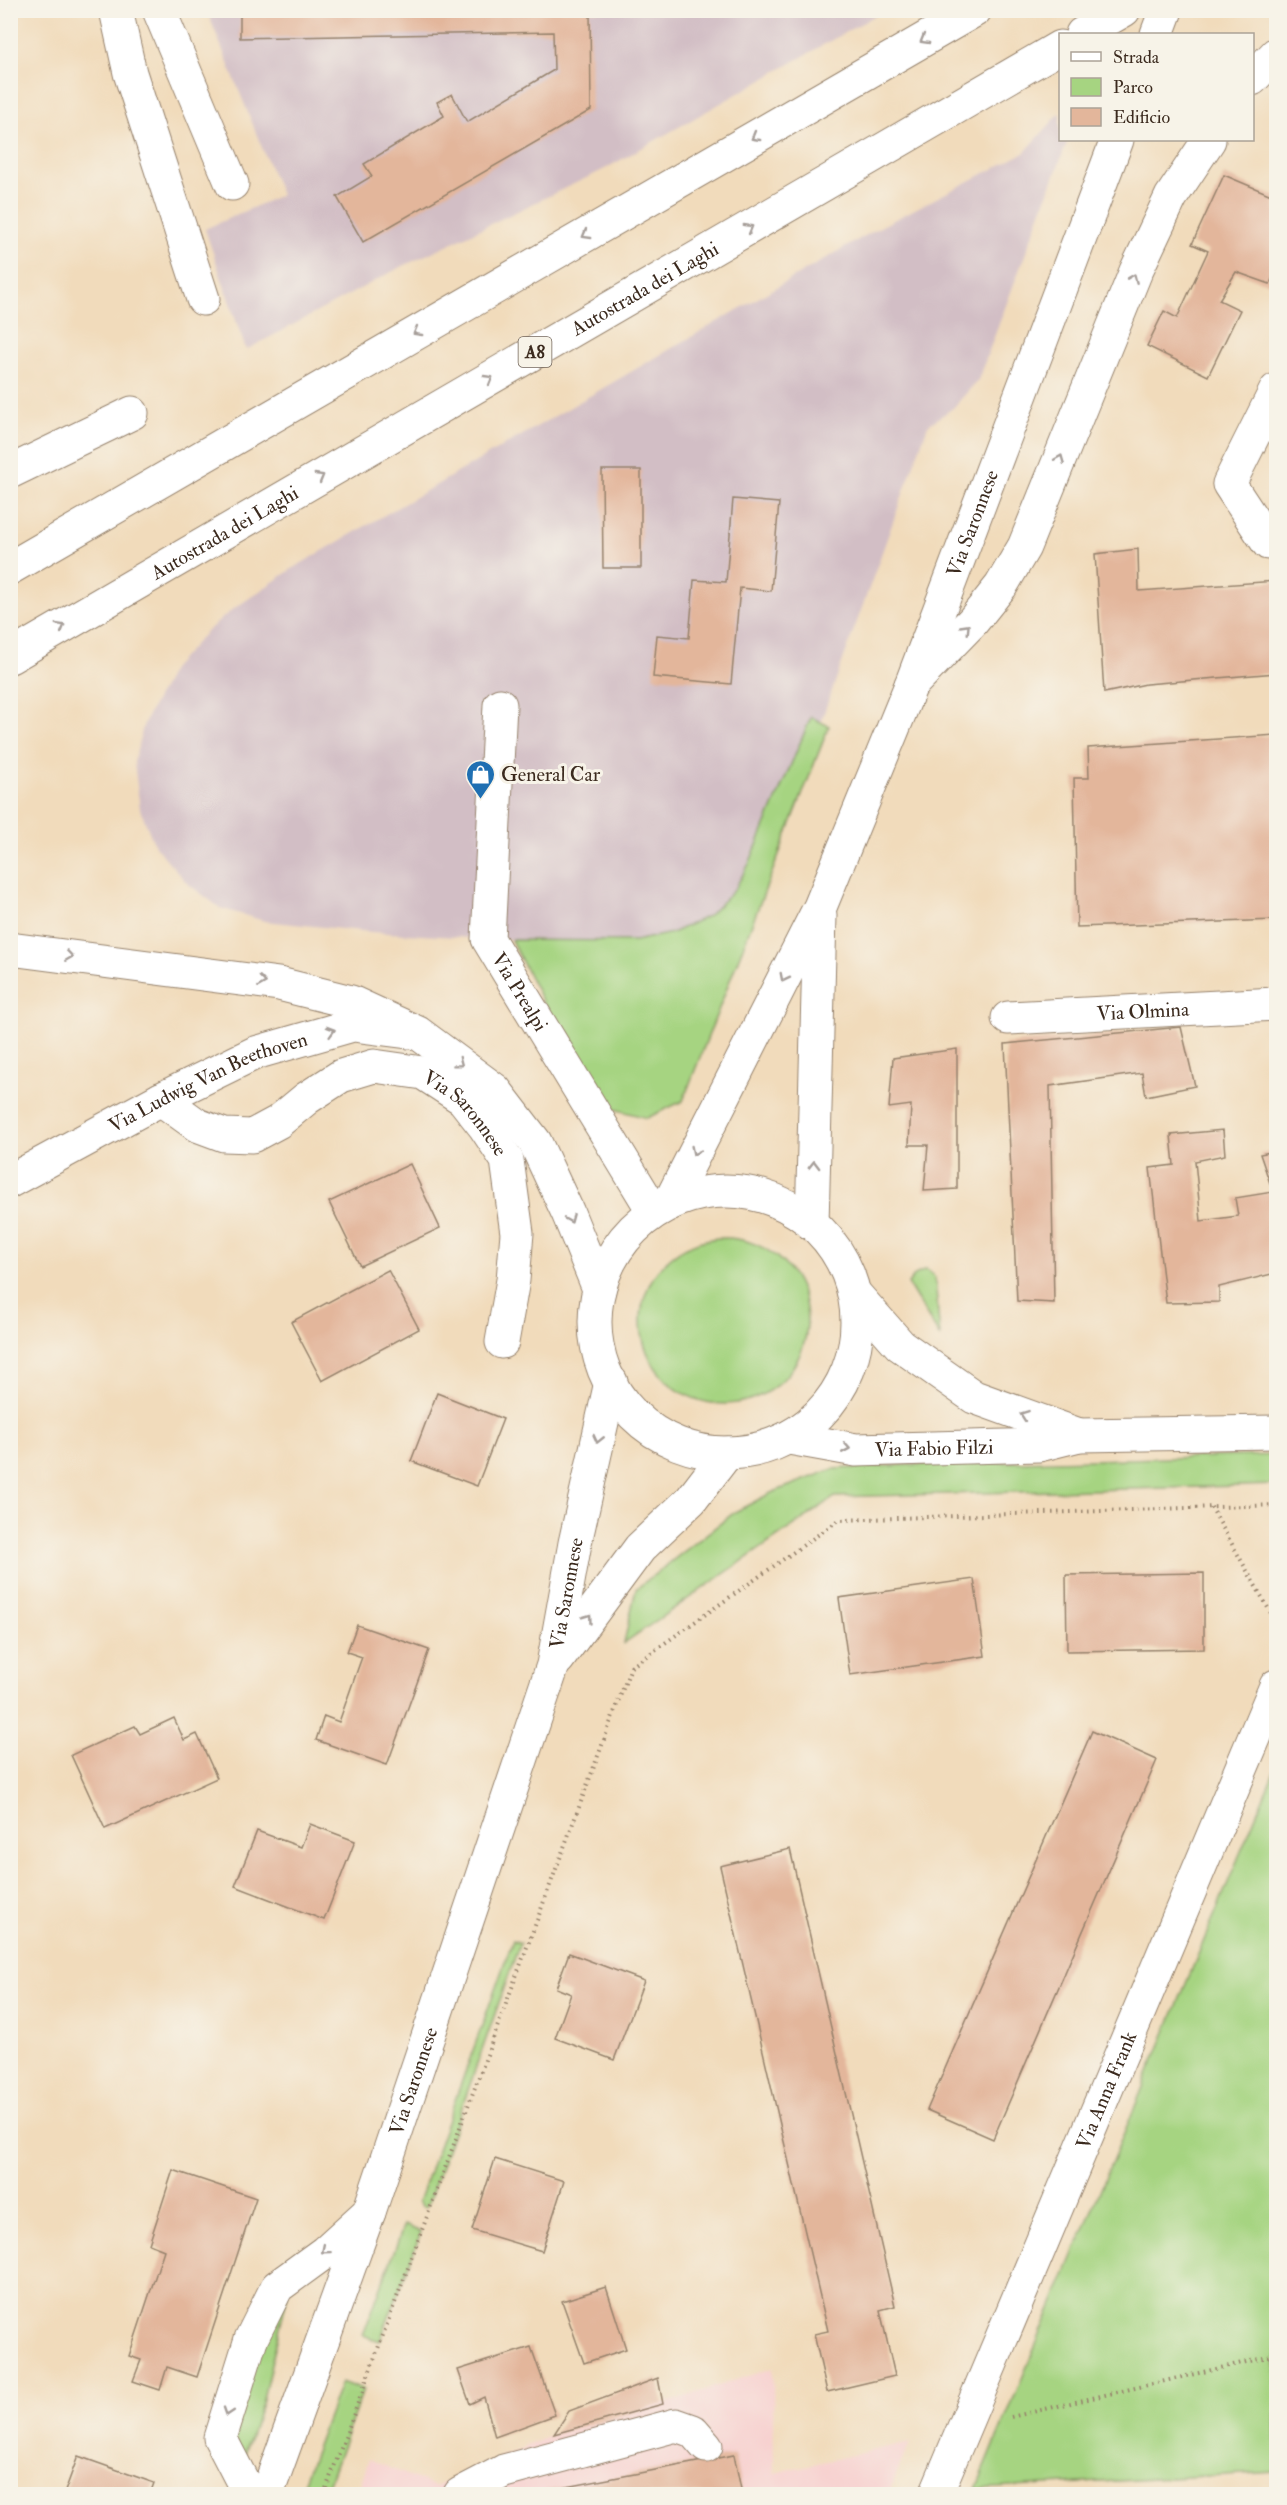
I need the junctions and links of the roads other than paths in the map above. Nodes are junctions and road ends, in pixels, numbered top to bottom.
1 (116, 10) edge
2 (159, 10) edge
3 (975, 10) edge
4 (1124, 10) edge
5 (1166, 10) edge
6 (1084, 33) edge
7 (1157, 33) edge
8 (1059, 48) edge
9 (1276, 54) edge
10 (1254, 77) edge
11 (1118, 141) edge
12 (1208, 141) edge
13 (232, 184) dead end
14 (203, 299) dead end
15 (1276, 390) edge
16 (132, 413) dead end
17 (10, 472) edge
18 (1272, 543) edge
19 (10, 568) edge
20 (10, 657) edge
21 (911, 685) junction
22 (500, 705) dead end
23 (820, 907) junction
24 (10, 949) edge
25 (1276, 1004) edge
26 (1008, 1018) dead end
27 (418, 1033) junction
28 (160, 1099) junction
29 (10, 1181) edge
30 (662, 1208) junction
31 (812, 1224) junction
32 (599, 1289) junction
33 (854, 1293) junction
34 (502, 1341) dead end
35 (610, 1382) junction
36 (1276, 1432) edge
37 (1079, 1435) junction
38 (789, 1438) junction
39 (727, 1453) junction
40 (554, 1665) junction
41 (1276, 1686) edge
42 (369, 2212) junction
43 (706, 2446) dead end
44 (249, 2494) edge
45 (267, 2494) edge
46 (460, 2494) edge
47 (936, 2494) edge

1 - 14 main road
2 - 13 main road
3 -> 19 main road
4 - 6 main road
5 - 7 main road
20 -> 8 main road, Autostrada dei Laghi / A8
9 - 10 main road
11 - 21 main road, Via Saronnese
21 -> 12 main road
15 - 18 main road
16 - 17 main road
21 - 23 main road, Via Saronnese
22 - 30 main road, Via Prealpi
23 -> 30 main road, Via Saronnese
31 -> 23 main road, Via Saronnese
24 -> 27 main road
25 - 26 main road, Via Olmina
28 -> 27 main road, Via Ludwig Van Beethoven
27 -> 32 main road
28 - 29 main road, Via Ludwig Van Beethoven
28 - 34 main road, Via Saronnese
30 - 31 main road, Via Saronnese
30 - 32 main road, Via Saronnese
31 - 33 main road, Via Saronnese
32 - 35 main road, Via Saronnese
37 -> 33 main road, Via Fabio Filzi
33 - 38 main road, Via Saronnese
35 - 39 main road, Via Saronnese
35 -> 40 main road, Via Saronnese
36 - 37 main road, Via Fabio Filzi
38 -> 37 main road, Via Fabio Filzi
38 - 39 main road, Via Saronnese
40 -> 39 main road, Via Saronnese
40 - 42 main road, Via Saronnese
41 - 47 main road, Via Anna Frank
42 -> 44 main road
42 - 45 main road, Via Saronnese
43 - 46 main road

